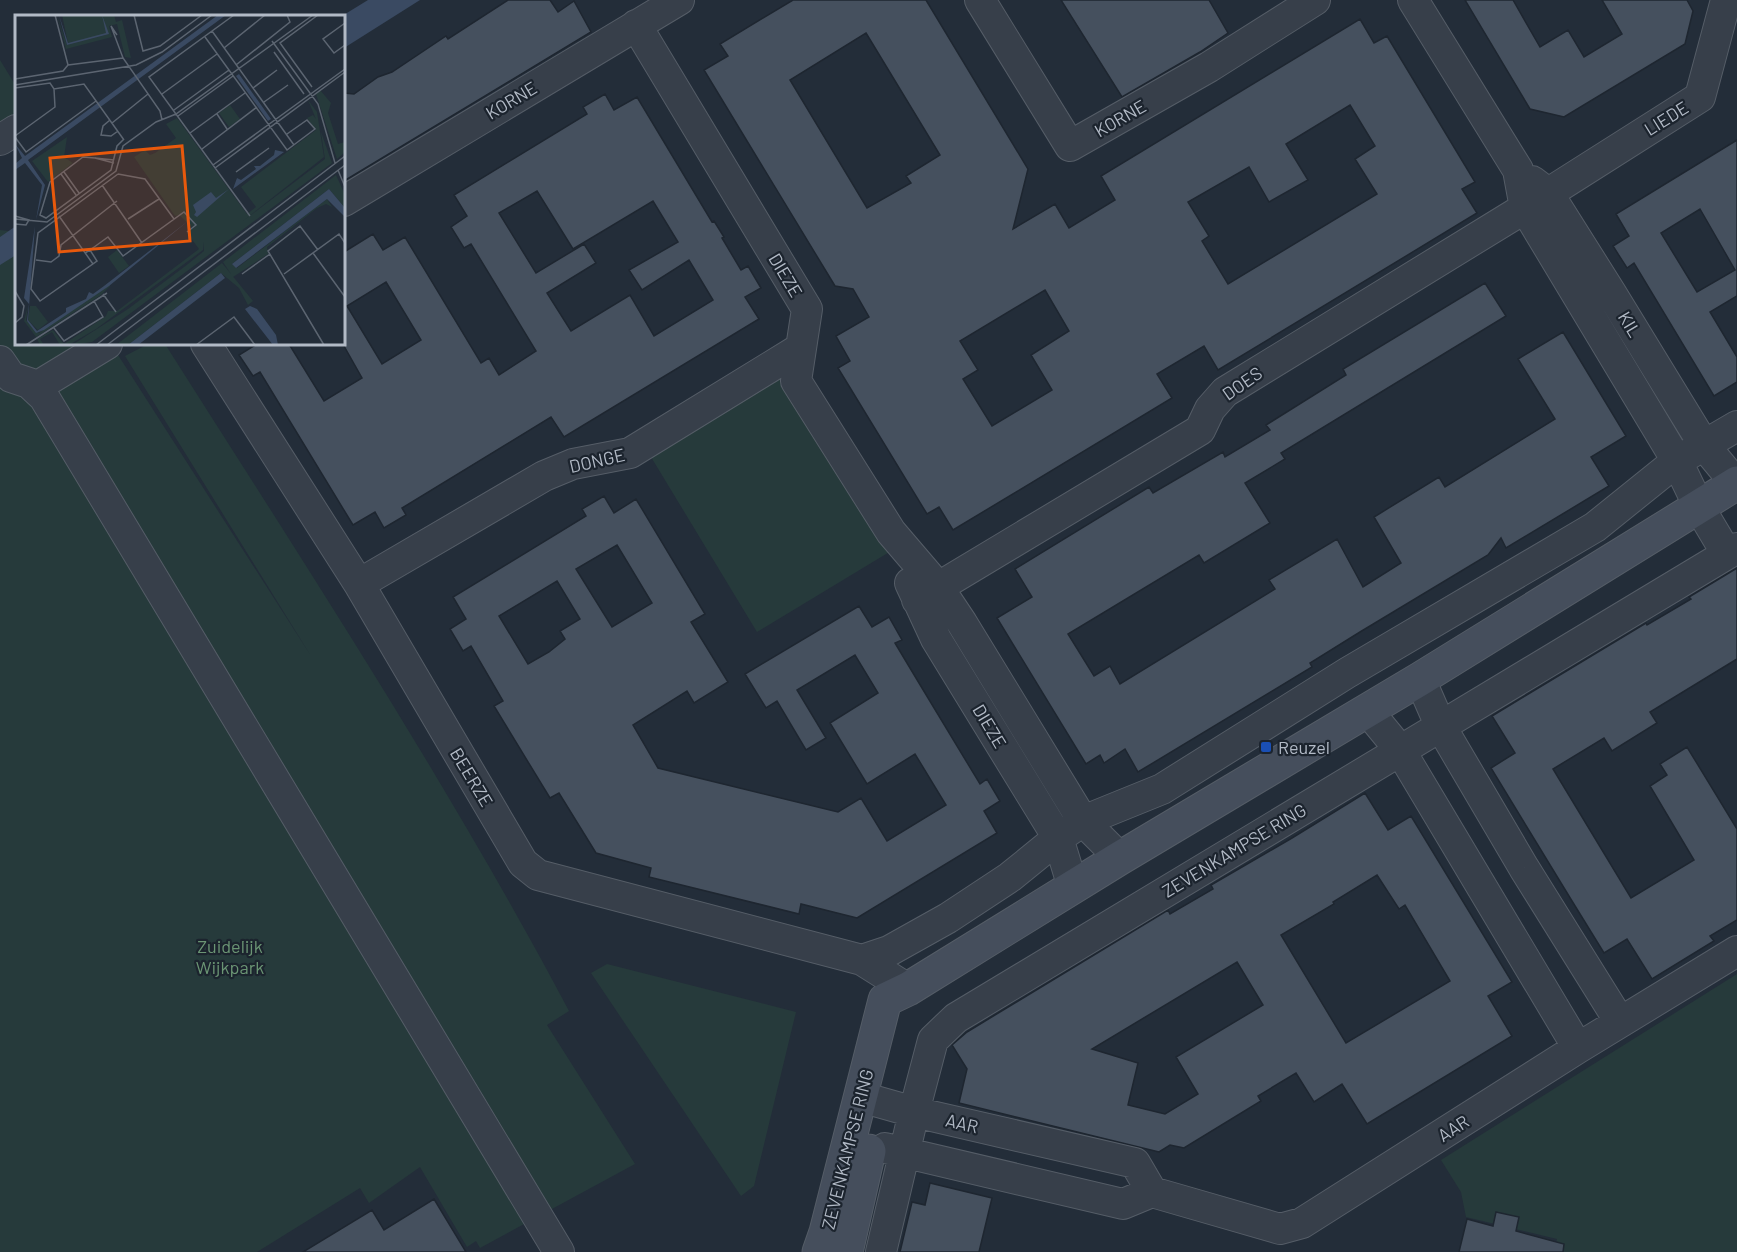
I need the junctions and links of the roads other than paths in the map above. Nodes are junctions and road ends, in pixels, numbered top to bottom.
1 (679, 0) edge
2 (980, 0) edge
3 (1315, 0) edge
4 (1413, 0) edge
5 (1726, 0) edge
6 (636, 25) junction
7 (15, 131) edge
8 (0, 140) edge
9 (345, 200) edge
10 (1536, 200) junction
11 (105, 345) edge
12 (207, 345) edge
13 (801, 348) junction
14 (0, 361) edge
15 (29, 383) junction
16 (1737, 426) edge
17 (1704, 445) junction
18 (1677, 461) junction
19 (1737, 484) edge
20 (1699, 507) junction
21 (1732, 551) edge
22 (359, 584) junction
23 (927, 594) junction
24 (1420, 680) junction
25 (1368, 711) junction
26 (1440, 725) junction
27 (1400, 750) junction
28 (1083, 821) junction
29 (1058, 838) junction
30 (1120, 858) junction
31 (1073, 887) junction
32 (1737, 951) edge
33 (862, 960) junction
34 (908, 989) junction
35 (1620, 1022) junction
36 (1578, 1048) junction
37 (871, 1100) junction
38 (914, 1112) junction
39 (861, 1142) junction
40 (905, 1153) junction
41 (1152, 1192) junction
42 (559, 1252) edge
43 (819, 1252) edge
44 (846, 1252) edge
45 (881, 1252) edge

1 - 6 street, KORNE
2 - 3 street, KORNE
4 - 10 street, KIL
5 - 10 street, LIEDE
6 - 9 street, KORNE
6 - 13 street, DIEZE
7 - 8 street
10 - 17 street, KIL
10 - 18 street, KIL
10 - 23 street, DOES
11 - 15 street
12 - 22 street, BEERZE
13 - 22 street, DONGE
13 - 23 street, DIEZE
14 - 15 street
15 - 42 street
16 - 17 street
17 - 18 street
17 - 19 street, KIL
18 - 20 street, KIL
18 - 28 street
19 - 20 main road
20 - 21 street, ZEVENKAMPSE RING
20 - 24 main road
21 - 26 street, ZEVENKAMPSE RING
22 - 33 street, BEERZE
23 - 28 street, DIEZE
23 - 29 street, DIEZE
24 - 25 main road
24 - 26 street
25 - 27 street
25 - 30 main road
26 - 27 street, ZEVENKAMPSE RING
26 - 35 street
27 - 36 street
27 - 38 street, ZEVENKAMPSE RING
28 - 29 street
28 - 30 street, DIEZE
29 - 31 street, DIEZE
29 - 33 street
30 - 31 main road
31 - 34 main road
32 - 35 street, AAR
33 - 34 street, BEERZE
34 - 37 main road, ZEVENKAMPSE RING
35 - 36 street, AAR
36 - 41 street, AAR
37 - 38 street, AAR
37 - 39 main road, ZEVENKAMPSE RING
38 - 40 street, ZEVENKAMPSE RING
38 - 41 street, AAR
39 - 40 street
39 - 43 main road, ZEVENKAMPSE RING
39 - 44 main road, ZEVENKAMPSE RING
40 - 41 street
40 - 45 street, ZEVENKAMPSE RING

